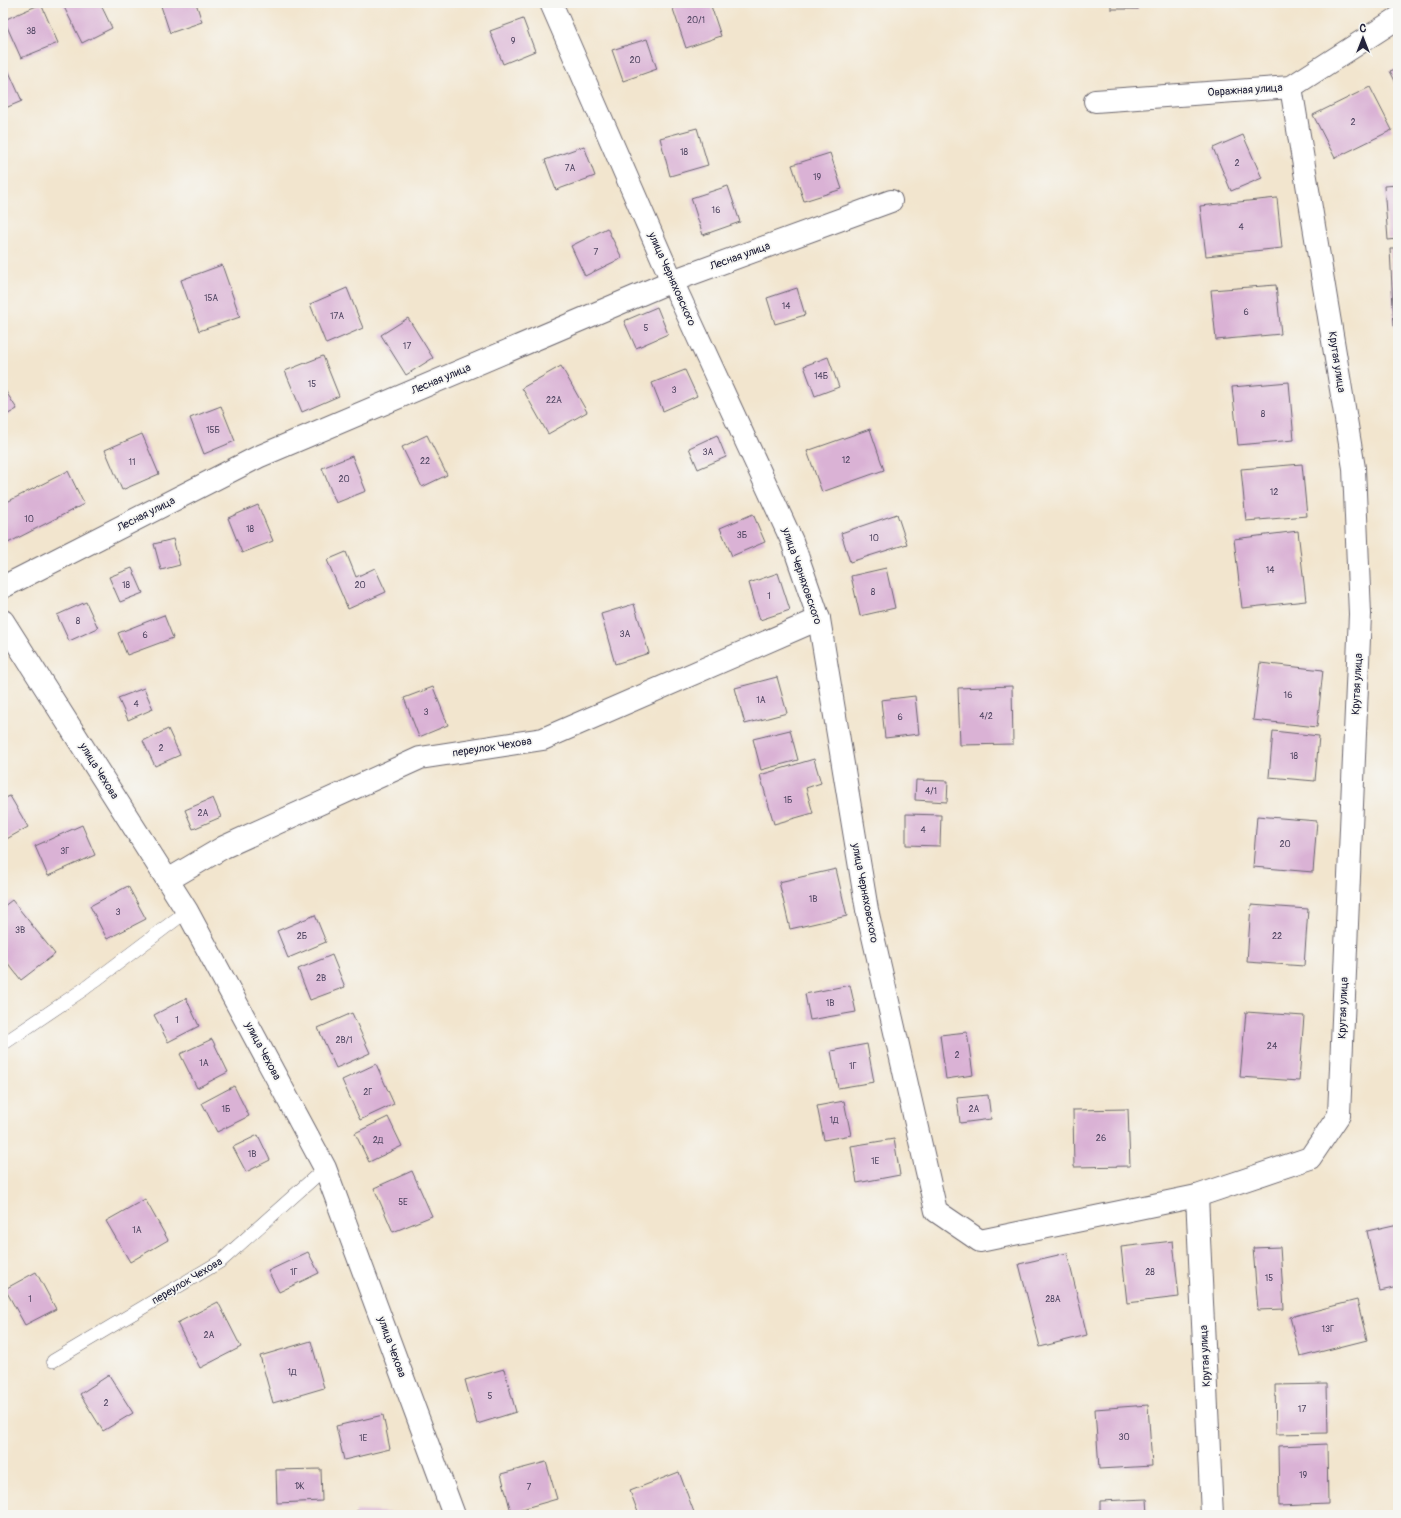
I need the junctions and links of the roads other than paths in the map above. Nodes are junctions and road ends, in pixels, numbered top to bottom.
1 (550, 3) edge
2 (1398, 18) edge
3 (1291, 87) junction
4 (1095, 101) dead end
5 (891, 201) dead end
6 (672, 281) junction
7 (3, 586) edge
8 (818, 619) junction
9 (3, 621) edge
10 (168, 880) junction
11 (187, 911) junction
12 (3, 1044) edge
13 (325, 1168) junction
14 (1197, 1196) junction
15 (936, 1211) joint
16 (53, 1360) dead end
17 (454, 1515) edge
18 (1212, 1515) edge

1 - 6 street, улица Черняховского
2 - 3 street, Овражная улица
3 - 4 street, Овражная улица
3 - 14 street, Крутая улица
5 - 6 street, Лесная улица
6 - 7 street, Лесная улица
6 - 8 street, улица Черняховского
8 - 10 street, переулок Чехова
8 - 15 street, улица Черняховского
9 - 10 street, улица Чехова
10 - 11 street, улица Чехова
11 - 12 lane
11 - 13 street, улица Чехова
13 - 16 lane, переулок Чехова
13 - 17 street, улица Чехова
14 - 15 street, Крутая улица
14 - 18 street, Крутая улица

